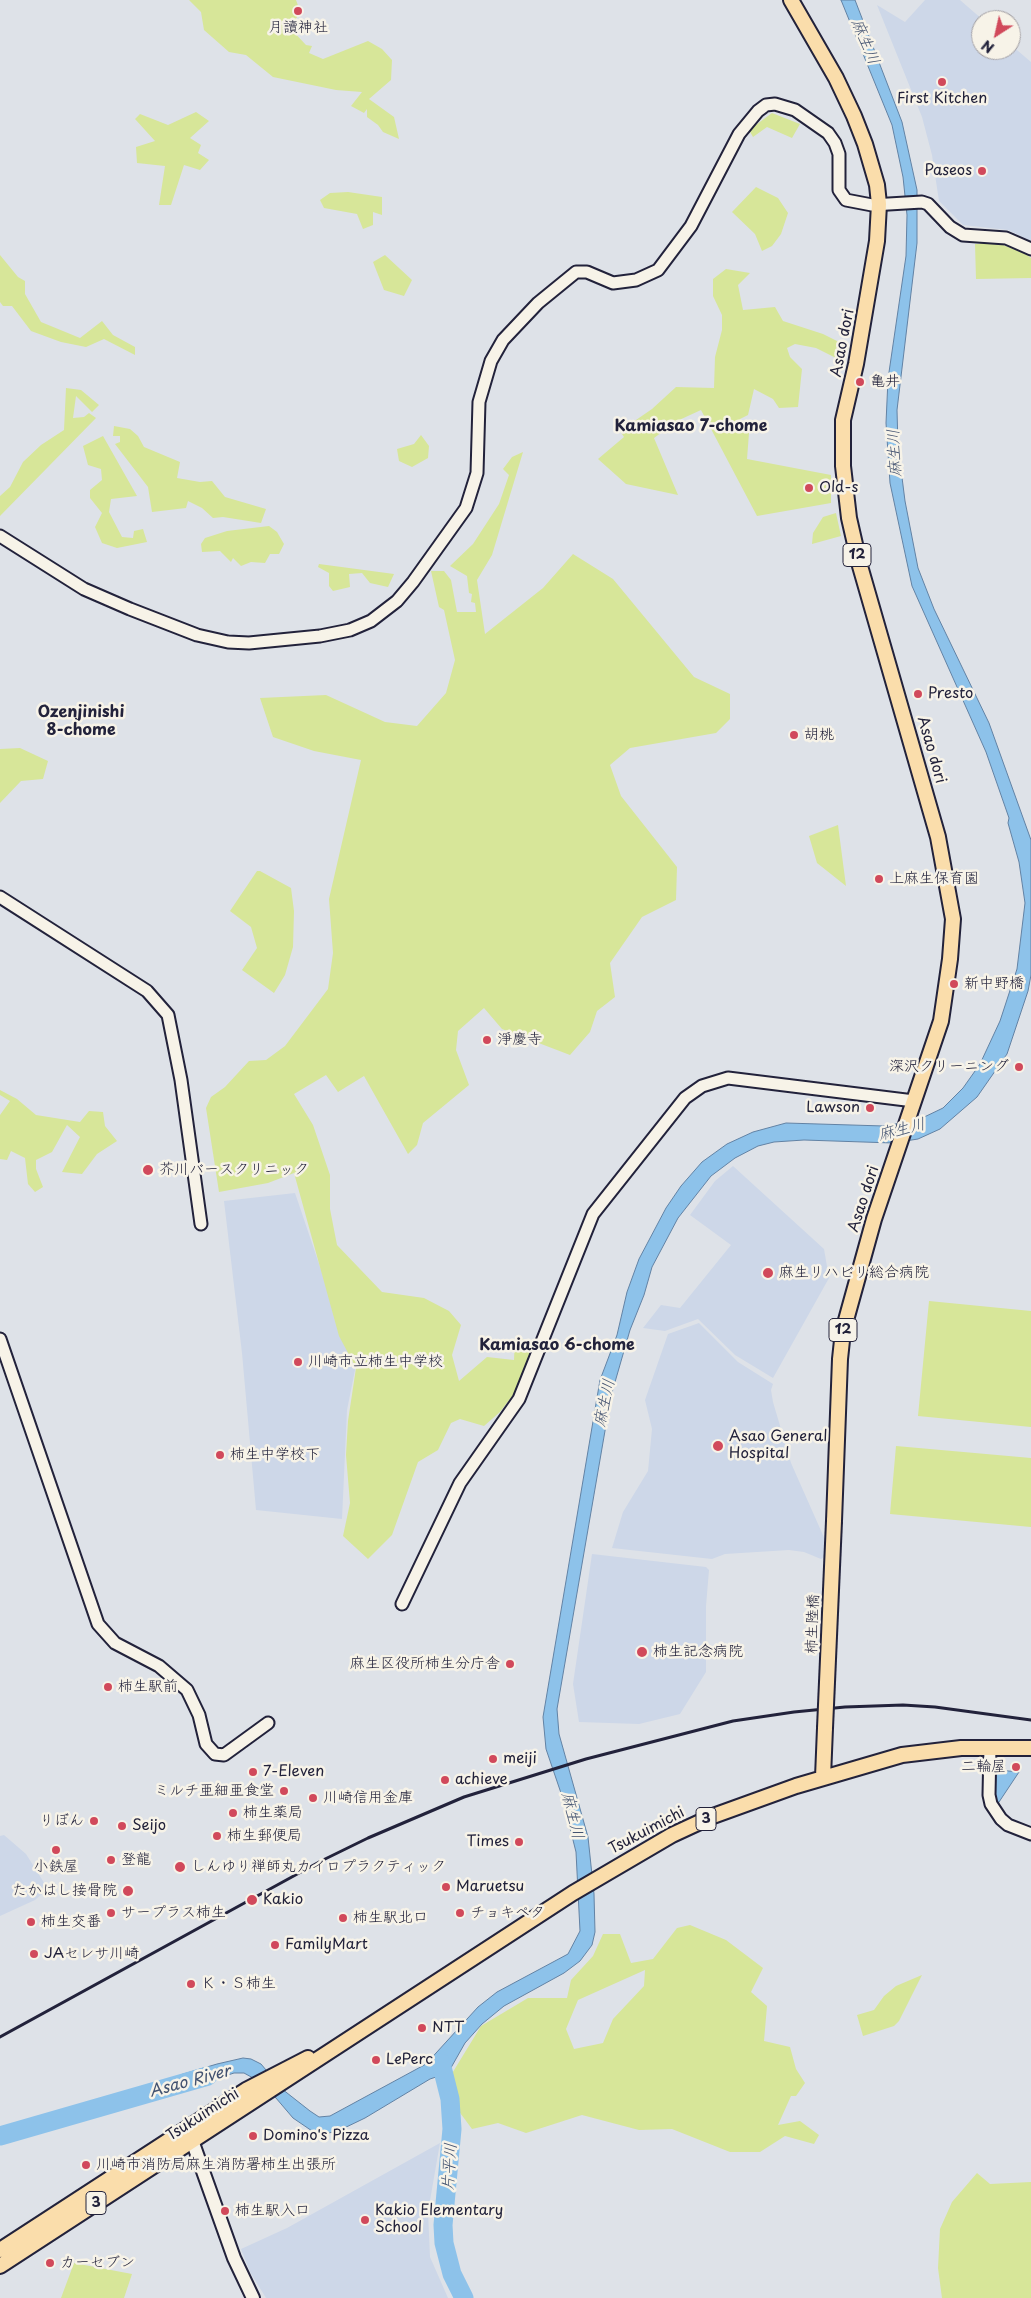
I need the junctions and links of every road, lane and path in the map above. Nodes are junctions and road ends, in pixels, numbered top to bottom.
1 (792, 0) edge
2 (879, 204) junction
3 (1031, 249) edge
4 (0, 536) edge
5 (0, 897) edge
6 (914, 1101) junction
7 (201, 1224) dead end
8 (0, 1339) edge
9 (834, 1521) joint
10 (402, 1604) dead end
11 (268, 1723) dead end
12 (990, 1747) junction
13 (1031, 1748) edge
14 (823, 1777) junction
15 (1031, 1834) edge
16 (190, 2134) junction
17 (0, 2250) edge
18 (0, 2266) edge
19 (253, 2298) edge

1 - 2 main road, Asao dori / 12
2 - 3 street
2 - 4 street
2 - 6 main road, Asao dori / 12
5 - 7 street
6 - 9 main road, Asao dori / 12
6 - 10 street
8 - 11 street
9 - 14 main road, 柿生陸橋 / 12, bridge
12 - 13 main road, Tsukuimichi / 3
12 - 14 main road, Tsukuimichi / 3
12 - 15 street
14 - 16 main road, Tsukuimichi / 3
16 - 17 main road, Tsukuimichi / 3
16 - 18 main road, Tsukuimichi / 3
16 - 19 main road

